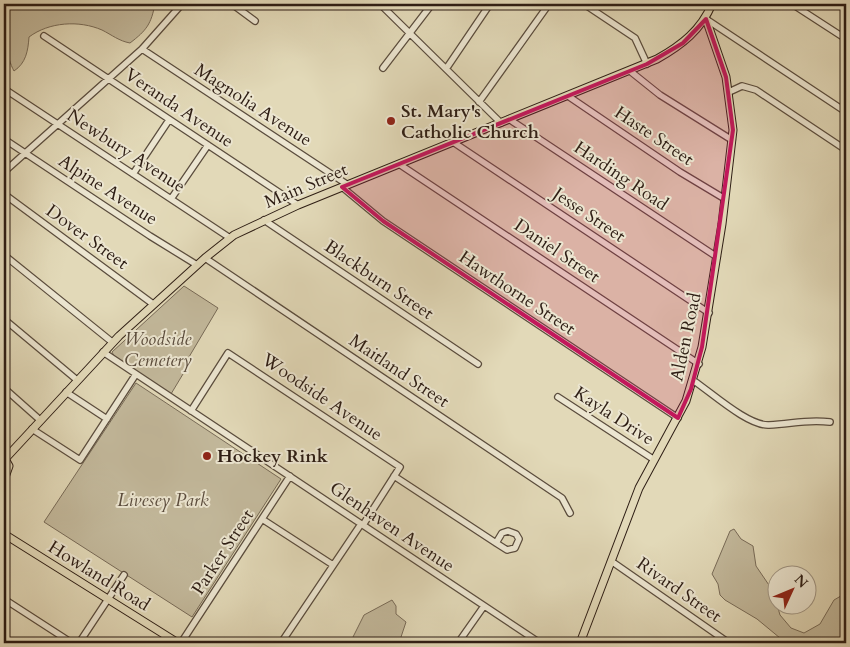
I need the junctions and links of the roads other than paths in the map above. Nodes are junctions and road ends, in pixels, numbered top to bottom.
1 (182, 4) edge
2 (232, 4) edge
3 (380, 4) edge
4 (432, 4) edge
5 (490, 4) edge
6 (548, 4) edge
7 (584, 4) edge
8 (712, 4) edge
9 (792, 4) edge
10 (706, 19) junction
11 (255, 21) dead end
12 (410, 33) junction
13 (44, 36) dead end
14 (846, 39) edge
15 (142, 49) junction
16 (647, 64) junction
17 (383, 68) dead end
18 (446, 69) junction
19 (630, 71) junction
20 (108, 79) junction
21 (6, 90) dead end
22 (729, 92) junction
23 (568, 96) junction
24 (480, 102) junction
25 (846, 112) edge
26 (509, 119) junction
27 (169, 120) junction
28 (57, 123) junction
29 (501, 123) junction
30 (4, 139) edge
31 (732, 140) junction
32 (453, 142) junction
33 (208, 146) junction
34 (846, 150) edge
35 (24, 153) junction
36 (400, 164) junction
37 (4, 172) edge
38 (133, 174) junction
39 (345, 186) junction
40 (4, 194) edge
41 (171, 199) junction
42 (725, 199) junction
43 (298, 205) junction
44 (264, 220) junction
45 (230, 238) junction
46 (4, 255) edge
47 (717, 257) junction
48 (205, 258) junction
49 (198, 265) junction
50 (153, 304) junction
51 (709, 313) junction
52 (4, 320) edge
53 (112, 342) junction
54 (103, 352) junction
55 (478, 364) dead end
56 (698, 364) junction
57 (136, 374) junction
58 (77, 380) junction
59 (694, 381) junction
60 (4, 388) edge
61 (66, 392) junction
62 (558, 397) dead end
63 (191, 410) junction
64 (678, 418) junction
65 (40, 420) junction
66 (107, 420) junction
67 (830, 422) dead end
68 (32, 429) junction
69 (4, 459) edge
70 (653, 459) junction
71 (290, 476) junction
72 (394, 476) junction
73 (4, 480) edge
74 (570, 514) dead end
75 (262, 518) junction
76 (362, 524) junction
77 (4, 534) edge
78 (496, 543) dead end
79 (611, 561) junction
80 (333, 565) junction
81 (124, 575) dead end
82 (4, 599) edge
83 (109, 600) junction
84 (484, 606) junction
85 (72, 643) edge
86 (80, 643) edge
87 (180, 643) edge
88 (281, 643) edge
89 (458, 643) edge
90 (540, 643) edge
91 (580, 643) edge
92 (729, 643) edge

1 - 15 street
2 - 11 street
3 - 12 street
4 - 12 street
5 - 18 street
6 - 24 street
7 - 16 street
8 - 10 main road
9 - 14 street
10 - 16 main road, Main Street
10 - 22 main road, Alden Road
10 - 25 street
12 - 17 street
12 - 18 street
13 - 20 street, Veranda Avenue
15 - 20 street
15 - 39 street, Magnolia Avenue
16 - 19 main road, Main Street
18 - 24 street
19 - 23 main road, Main Street
19 - 31 street
20 - 27 street, Veranda Avenue
20 - 28 street
21 - 28 street, Newbury Avenue
22 - 31 main road, Alden Road
22 - 34 street
23 - 26 main road, Main Street
23 - 42 street, Haste Street
24 - 29 street
26 - 29 main road, Main Street
26 - 47 street, Harding Road
27 - 33 street, Veranda Avenue
27 - 38 street
28 - 35 street
28 - 38 street, Newbury Avenue
29 - 32 main road, Main Street
30 - 35 street, Alpine Avenue
31 - 42 main road, Alden Road
32 - 36 main road, Main Street
32 - 51 street, Jesse Street
33 - 41 street
33 - 43 street, Veranda Avenue
35 - 37 street
35 - 49 street, Alpine Avenue
36 - 39 main road, Main Street
36 - 56 street, Daniel Street
38 - 41 street, Newbury Avenue
39 - 43 main road, Main Street
39 - 64 street, Hawthorne Street
40 - 50 street, Dover Street
41 - 45 street, Newbury Avenue
42 - 47 main road, Alden Road
43 - 44 main road, Main Street
44 - 45 main road, Main Street
44 - 55 street, Blackburn Street
45 - 48 main road, Main Street
46 - 53 street
47 - 51 main road, Alden Road
48 - 49 main road, Main Street
48 - 74 street, Maitland Street
49 - 50 main road, Main Street
50 - 53 main road, Main Street
51 - 56 main road, Alden Road
52 - 58 street
53 - 54 main road, Main Street
54 - 57 street, Glenhaven Avenue
54 - 58 main road, Main Street
56 - 59 main road, Alden Road
57 - 63 street, Glenhaven Avenue
57 - 66 street
58 - 61 main road, Main Street
59 - 64 main road, Alden Road
59 - 67 street
60 - 65 street
61 - 65 main road, Main Street
61 - 66 street
62 - 70 street, Kayla Drive
63 - 71 street, Glenhaven Avenue
63 - 72 street, Woodside Avenue
64 - 70 main road, Alden Road
65 - 68 main road, Main Street
66 - 68 street
68 - 69 main road, Main Street
69 - 73 main road
70 - 79 main road, Alden Road
71 - 75 street, Parker Street
71 - 76 street, Glenhaven Avenue
72 - 76 street
72 - 78 street
75 - 80 street
75 - 87 street, Parker Street
76 - 80 street
76 - 84 street, Glenhaven Avenue
77 - 83 main road, Howland Road
79 - 91 main road, Alden Road
79 - 92 street, Rivard Street
80 - 88 street
81 - 83 street
82 - 85 street
83 - 86 street
83 - 87 main road, Howland Road
84 - 89 street
84 - 90 street, Glenhaven Avenue

